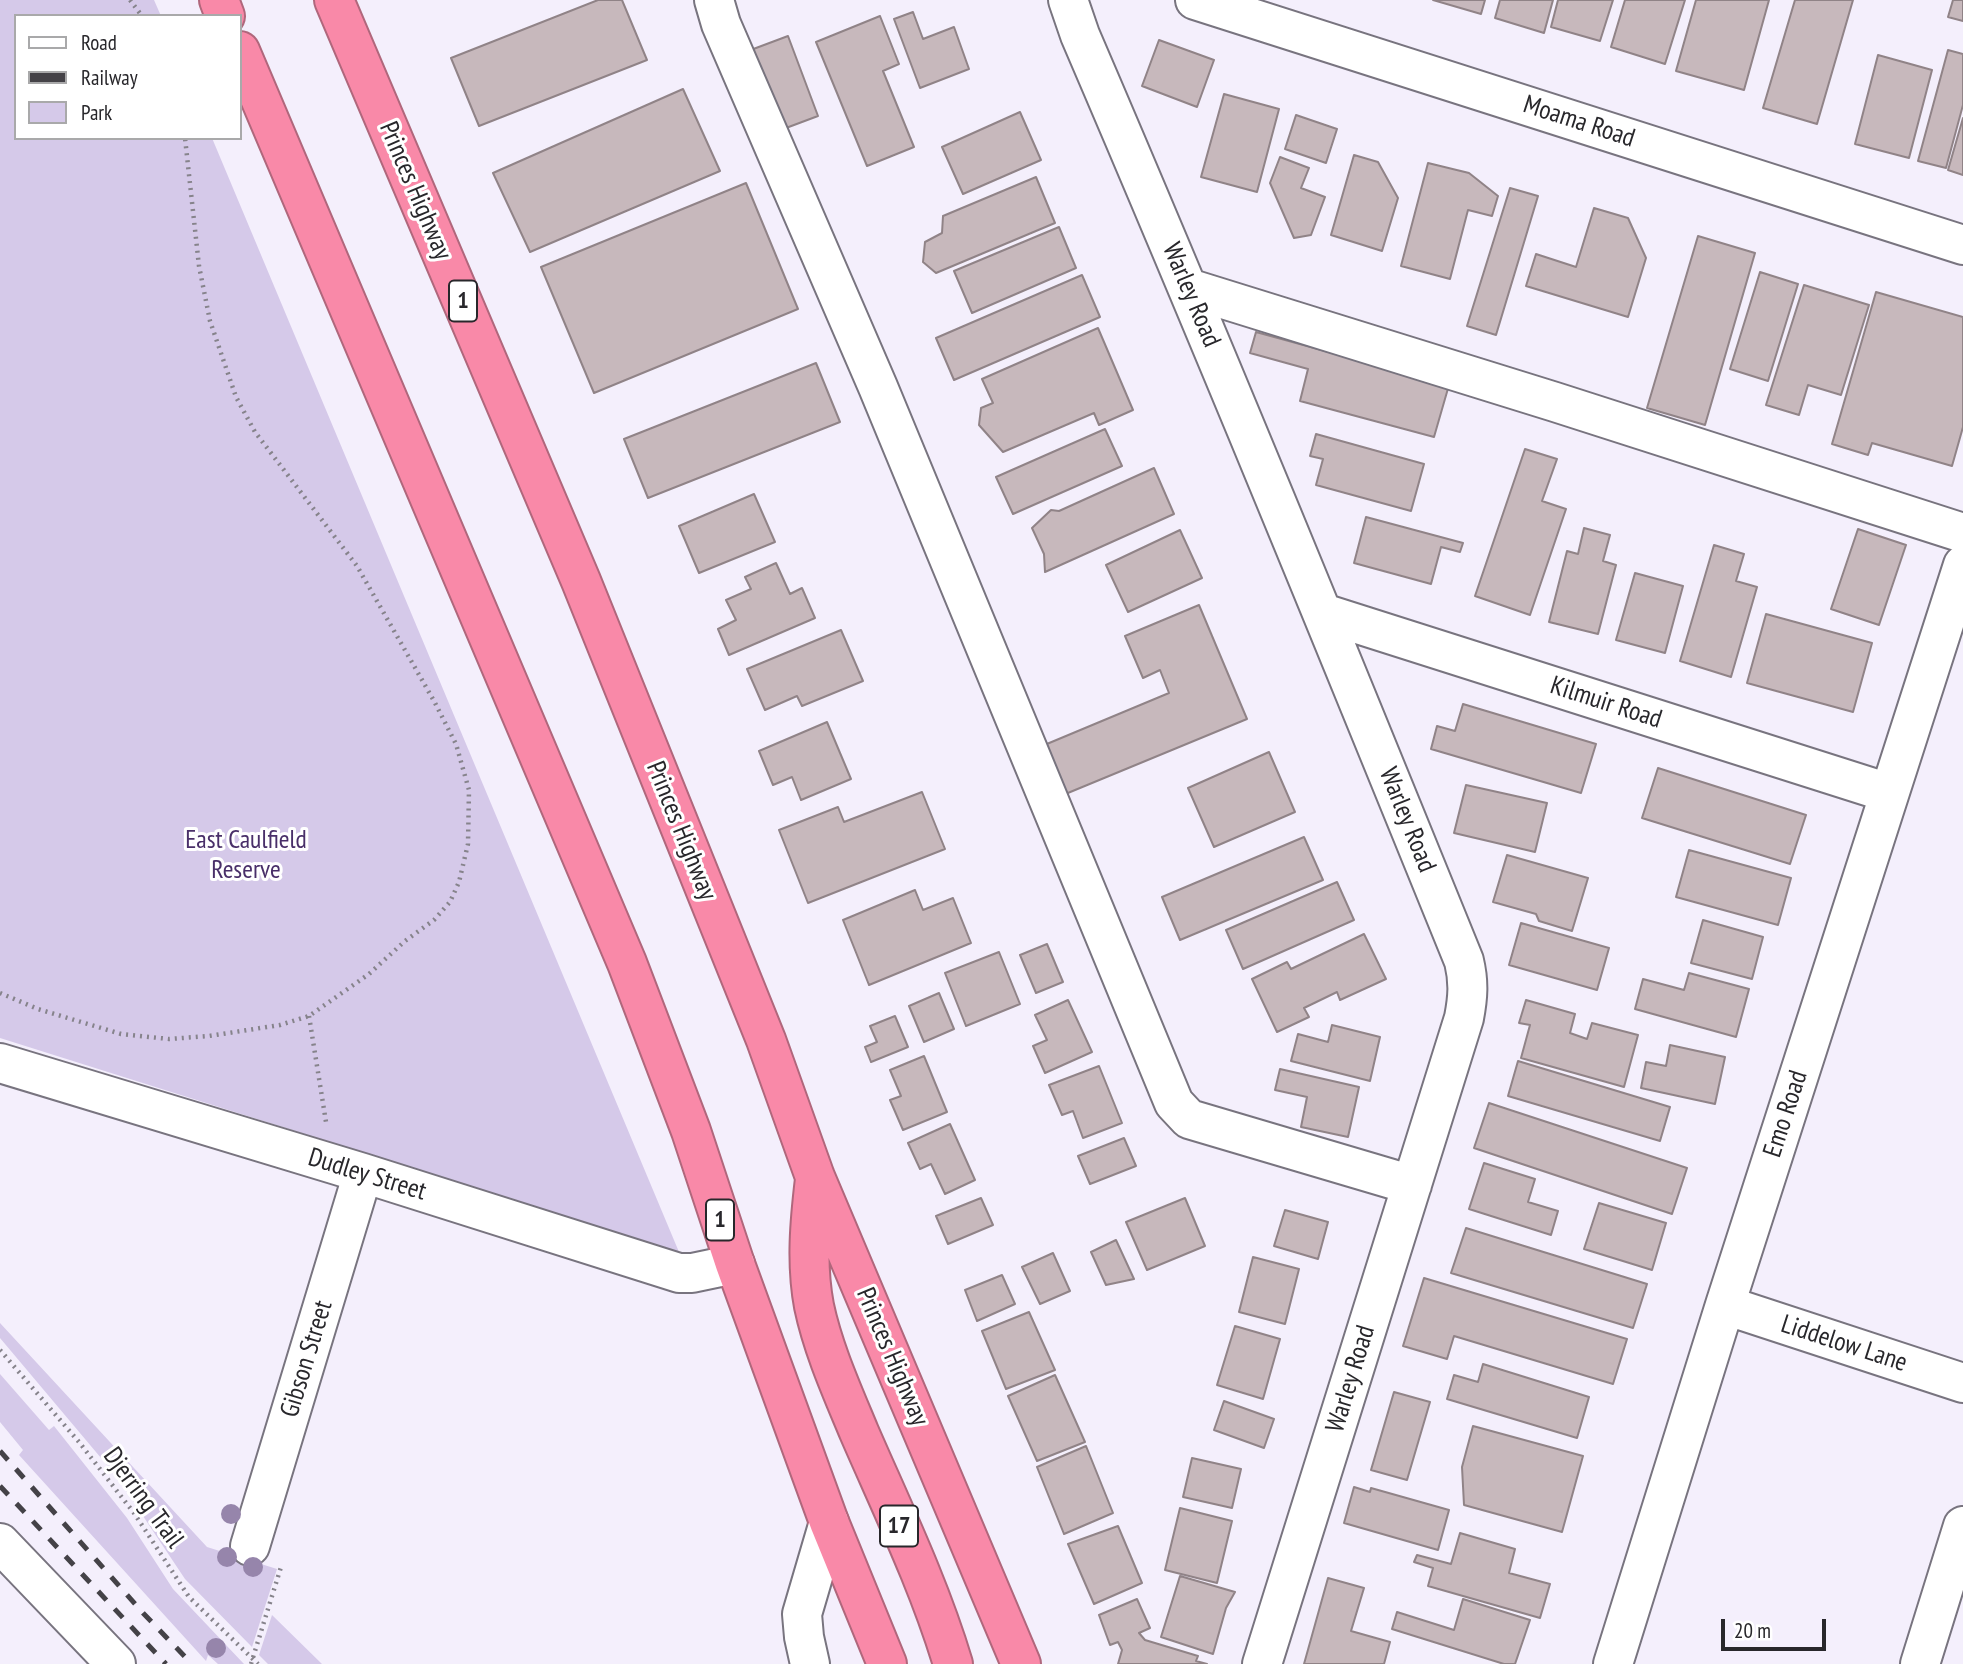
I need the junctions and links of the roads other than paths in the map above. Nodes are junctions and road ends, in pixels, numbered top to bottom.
1 (200, 0) edge
2 (334, 0) edge
3 (713, 0) edge
4 (1068, 0) edge
5 (1195, 0) edge
6 (213, 14) edge
7 (242, 56) edge
8 (1963, 245) edge
9 (1188, 288) junction
10 (1963, 533) edge
11 (1963, 565) edge
12 (1323, 613) junction
13 (1889, 793) junction
14 (0, 1063) edge
15 (348, 1168) junction
16 (816, 1177) junction
17 (1412, 1185) junction
18 (735, 1264) junction
19 (1725, 1305) junction
20 (1963, 1383) edge
21 (841, 1389) junction
22 (787, 1405) junction
23 (829, 1522) junction
24 (1963, 1526) edge
25 (0, 1543) edge
26 (267, 1551) road end
27 (116, 1664) edge
28 (810, 1664) edge
29 (887, 1664) edge
30 (953, 1664) edge
31 (1021, 1664) edge
32 (1262, 1664) edge
33 (1613, 1664) edge
34 (1920, 1664) edge

1 - 6 street
2 - 16 highway, Princes Highway / 1
3 - 17 street
4 - 9 street, Warley Road
5 - 8 street, Moama Road
7 - 18 highway, 1
9 - 10 street
9 - 12 street, Warley Road
11 - 13 street, Emo Road
12 - 13 street, Kilmuir Road
12 - 17 street, Warley Road
13 - 19 street, Emo Road
14 - 15 street, Dudley Street
15 - 18 street, Dudley Street
15 - 26 street, Gibson Street
16 - 21 highway, 17
16 - 31 highway, Princes Highway / 1
17 - 32 street, Warley Road
18 - 22 highway, 1
19 - 20 street, Liddelow Lane
19 - 33 street, Emo Road
21 - 22 highway
21 - 30 highway, 17
22 - 23 highway, 1
23 - 28 street
23 - 29 highway, 1
24 - 34 street
25 - 27 street

